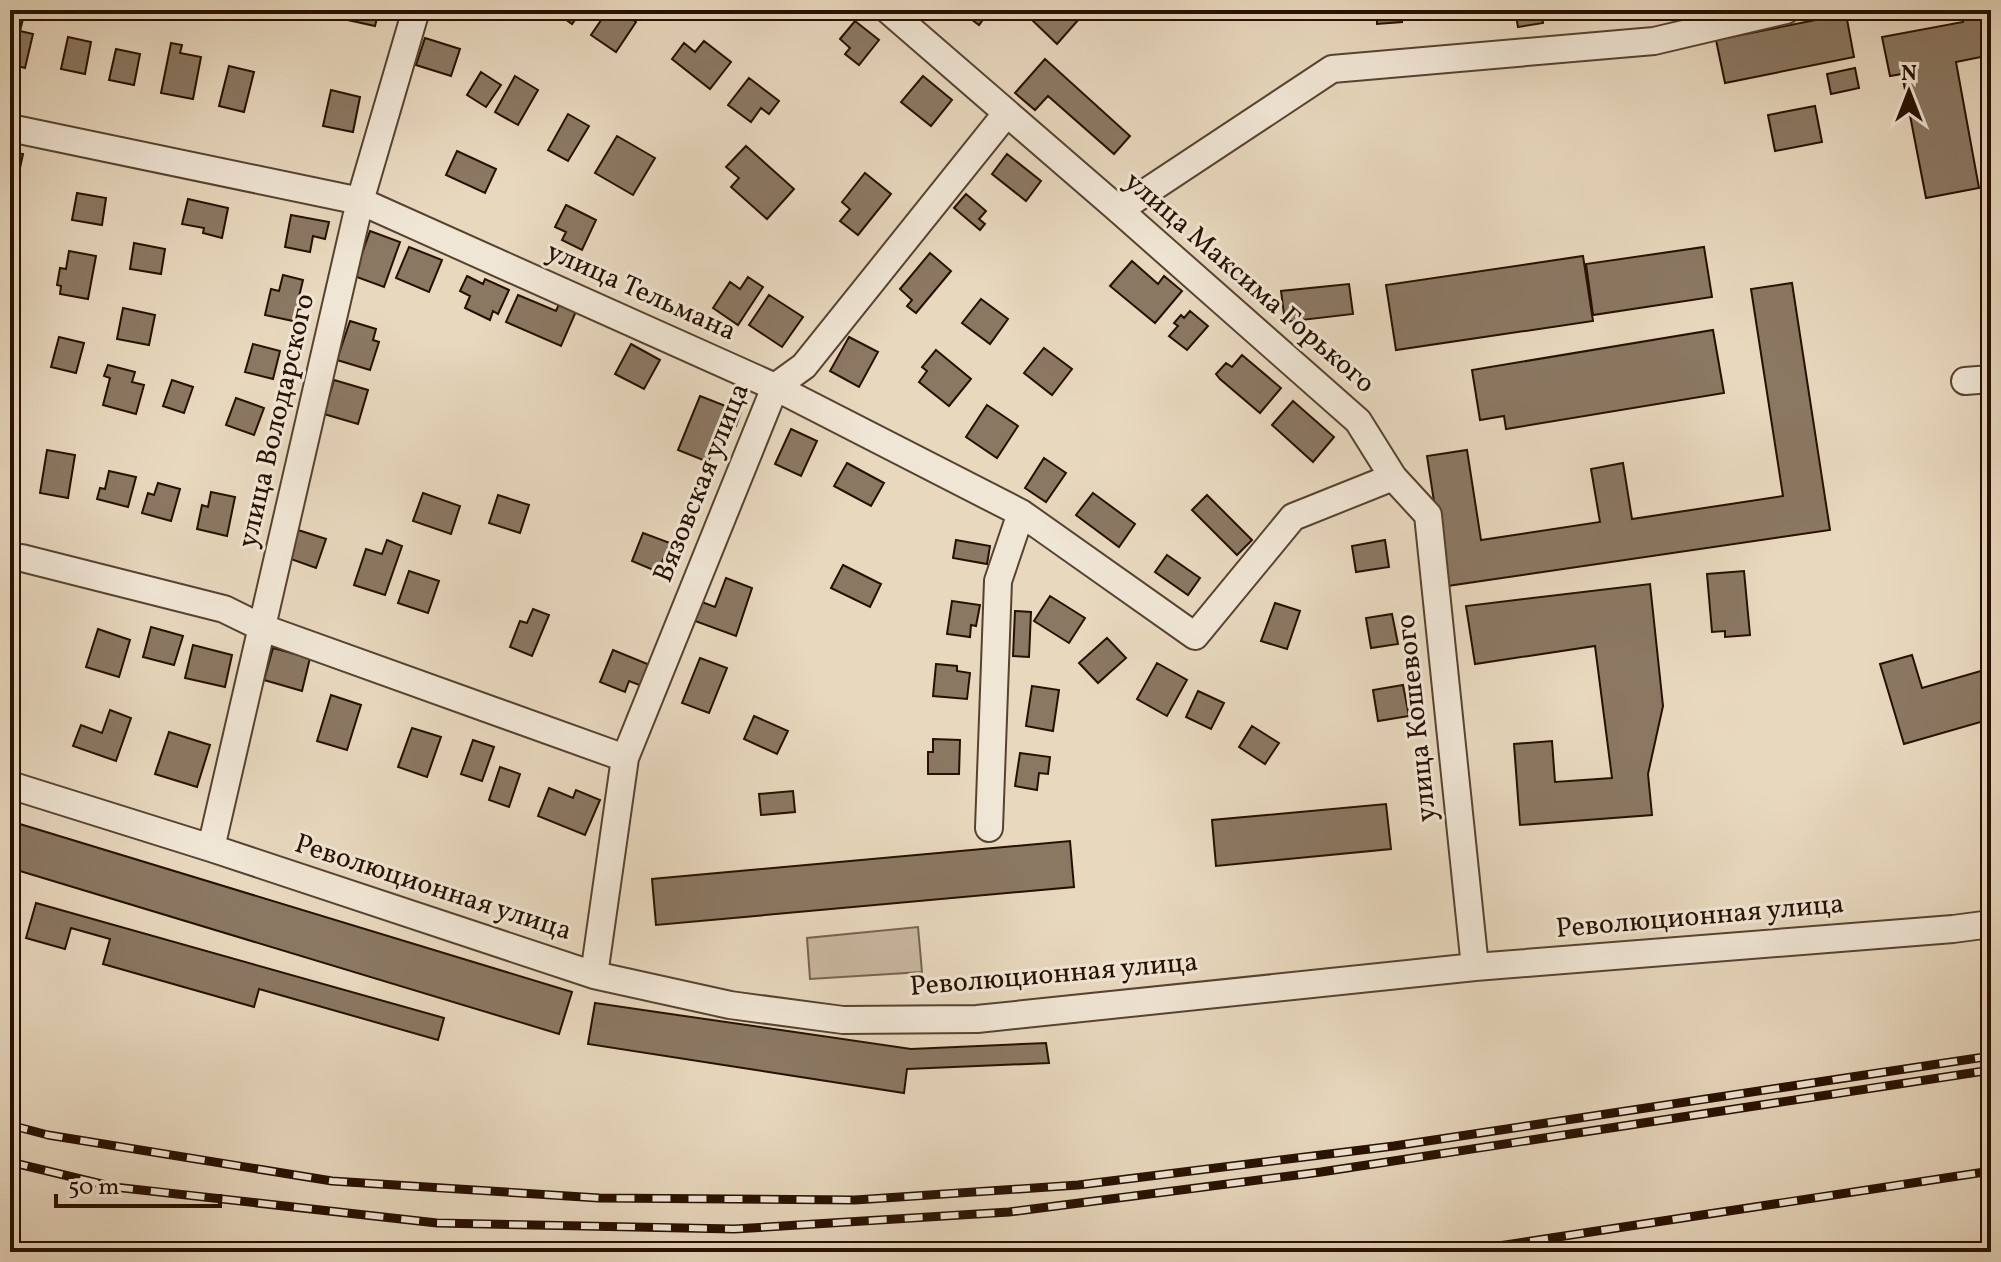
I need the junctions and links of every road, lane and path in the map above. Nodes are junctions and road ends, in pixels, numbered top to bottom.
1 (416, 10) edge
2 (888, 10) edge
3 (1786, 10) edge
4 (1006, 114) junction
5 (10, 128) edge
6 (360, 201) junction
7 (1119, 210) junction
8 (1991, 379) edge
9 (1965, 381) dead end
10 (775, 387) junction
11 (1393, 477) junction
12 (1021, 513) junction
13 (22, 558) dead end
14 (263, 628) junction
15 (625, 758) junction
16 (10, 785) edge
17 (989, 828) dead end
18 (211, 848) junction
19 (1991, 924) edge
20 (1475, 967) junction
21 (594, 975) junction

1 - 6 street, улица Володарского
2 - 4 street, улица Максима Горького
3 - 7 street
4 - 7 street, улица Максима Горького
4 - 10 street, Вязовская улица
5 - 6 street, улица Тельмана
6 - 10 street, улица Тельмана
6 - 14 street, улица Володарского
7 - 11 street, улица Максима Горького
8 - 9 street
10 - 12 street, улица Тельмана
10 - 15 street, Вязовская улица
11 - 12 street, улица Тельмана
11 - 20 street, улица Кошевого
12 - 17 street
13 - 14 street
14 - 15 street
14 - 18 street, улица Володарского
15 - 21 street, Вязовская улица
16 - 18 street, Революционная улица
18 - 21 street, Революционная улица
19 - 20 street, Революционная улица
20 - 21 street, Революционная улица

